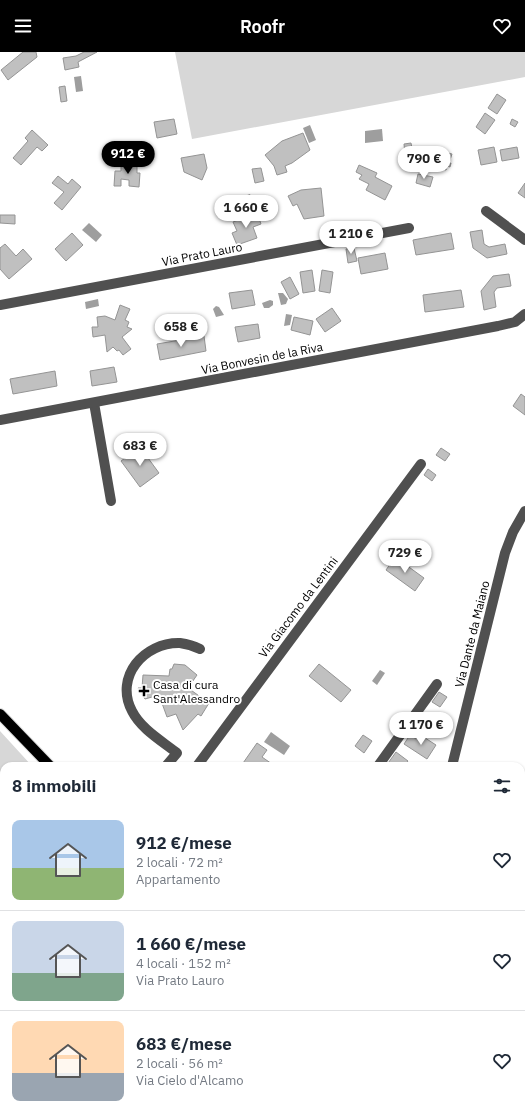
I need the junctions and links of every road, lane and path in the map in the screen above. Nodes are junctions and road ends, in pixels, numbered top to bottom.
1 (486, 210) dead end
2 (409, 228) dead end
3 (525, 240) edge
4 (0, 304) edge
5 (525, 314) edge
6 (94, 403) junction
7 (0, 420) edge
8 (421, 464) dead end
9 (111, 501) dead end
10 (525, 511) edge
11 (200, 648) dead end
12 (437, 684) dead end
13 (0, 714) edge
14 (46, 762) edge
15 (169, 762) edge
16 (200, 762) edge
17 (381, 762) edge
18 (453, 762) edge

1 - 3 street
2 - 4 street, Via Prato Lauro
5 - 6 street, Via Bonvesin de la Riva
6 - 7 street, Via Bonvesin de la Riva
6 - 9 street
8 - 16 street, Via Giacomo da Lentini
10 - 18 street, Via Dante da Maiano
11 - 15 street
12 - 17 street
13 - 14 main road

